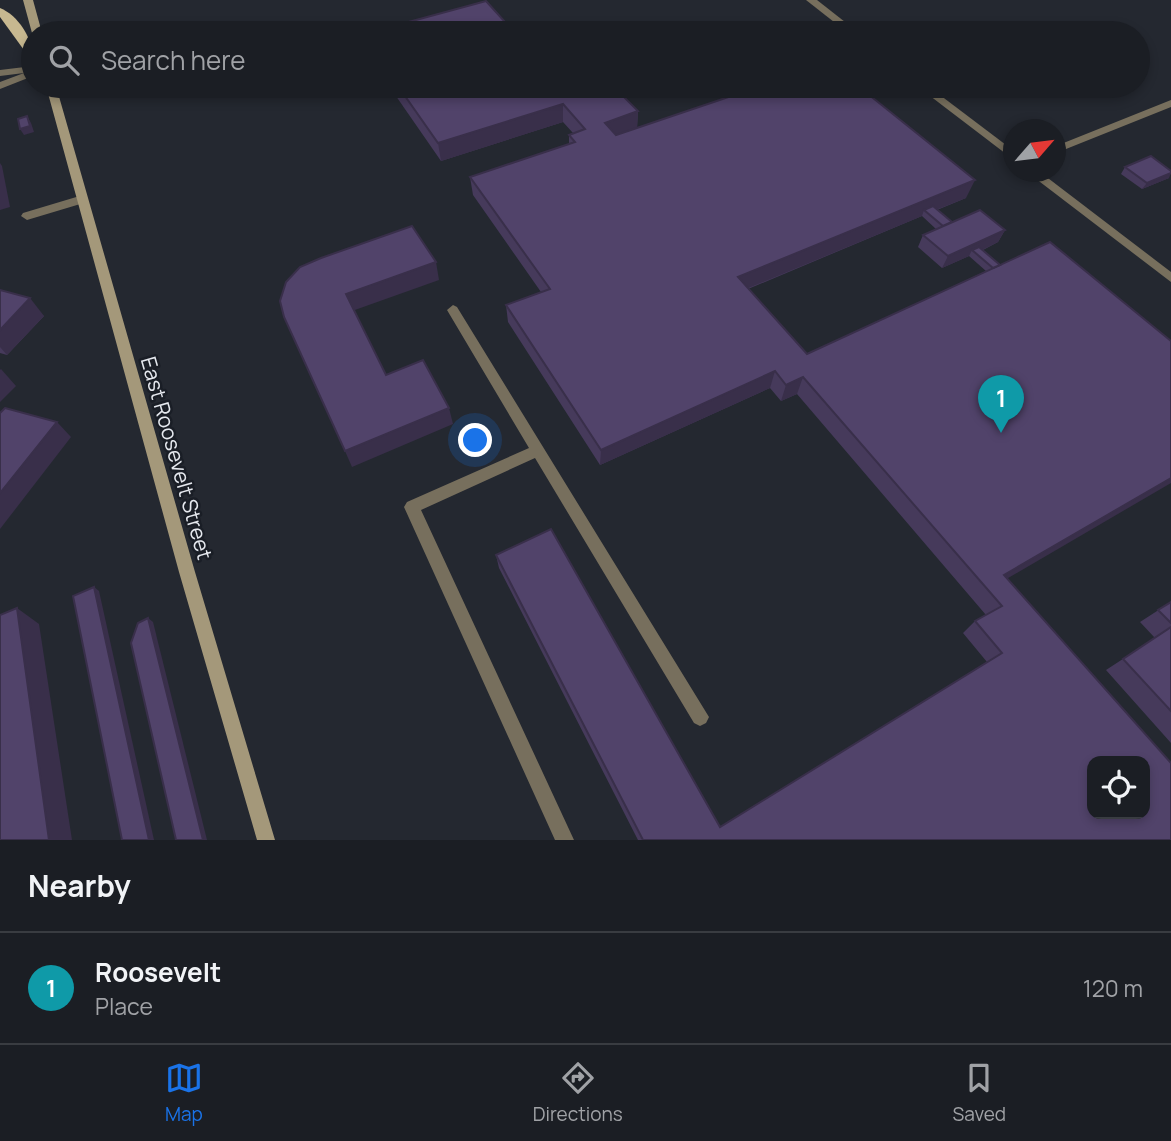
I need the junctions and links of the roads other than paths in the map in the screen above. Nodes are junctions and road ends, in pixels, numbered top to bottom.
1 (28, 0) edge
2 (811, 0) edge
3 (0, 11) edge
4 (34, 21) edge
5 (838, 21) edge
6 (21, 35) edge
7 (21, 72) edge
8 (0, 73) edge
9 (21, 76) edge
10 (0, 86) edge
11 (54, 98) edge
12 (937, 98) edge
13 (1171, 103) edge
14 (1066, 146) edge
15 (1003, 149) edge
16 (1046, 182) edge
17 (83, 199) junction
18 (27, 216) dead end
19 (1171, 278) edge
20 (453, 310) dead end
21 (538, 450) junction
22 (699, 717) dead end
23 (266, 840) edge
24 (565, 840) edge

1 - 4 street
2 - 5 lane
3 - 6 main road
7 - 8 lane
9 - 10 lane
11 - 17 street, East Roosevelt Street
12 - 15 lane
13 - 14 lane
16 - 19 lane
17 - 18 lane
17 - 23 street, East Roosevelt Street
20 - 21 lane
21 - 22 lane
21 - 24 lane

